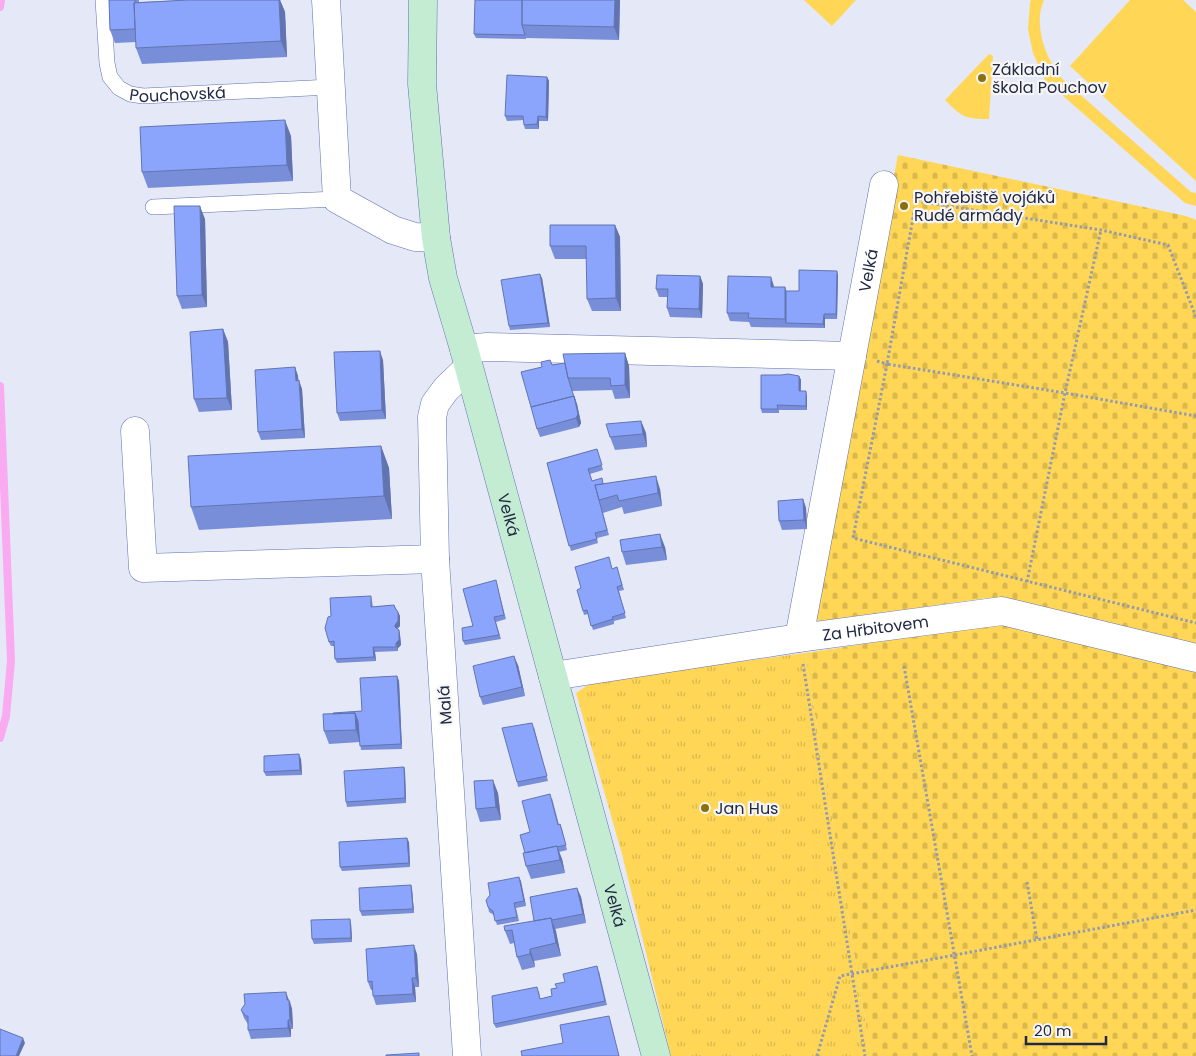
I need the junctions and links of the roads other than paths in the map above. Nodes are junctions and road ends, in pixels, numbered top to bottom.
1 (103, 0) edge
2 (326, 0) edge
3 (423, 0) edge
4 (331, 87) junction
5 (884, 185) dead end
6 (338, 199) junction
7 (153, 207) dead end
8 (436, 238) junction
9 (852, 356) junction
10 (466, 358) junction
11 (136, 431) dead end
12 (435, 559) junction
13 (799, 638) junction
14 (1196, 658) edge
15 (553, 676) junction
16 (467, 1056) edge
17 (656, 1056) edge

1 - 4 lane, Pouchovská
2 - 4 street
3 - 8 street
4 - 6 street
5 - 9 street, Velká
6 - 7 lane
6 - 8 street
8 - 10 street
9 - 10 street
9 - 13 street, Velká
10 - 12 street, Malá
10 - 15 street, Velká
11 - 12 street
12 - 16 street, Malá
13 - 14 street, Za Hřbitovem
13 - 15 street, Za Hřbitovem
15 - 17 street, Velká

